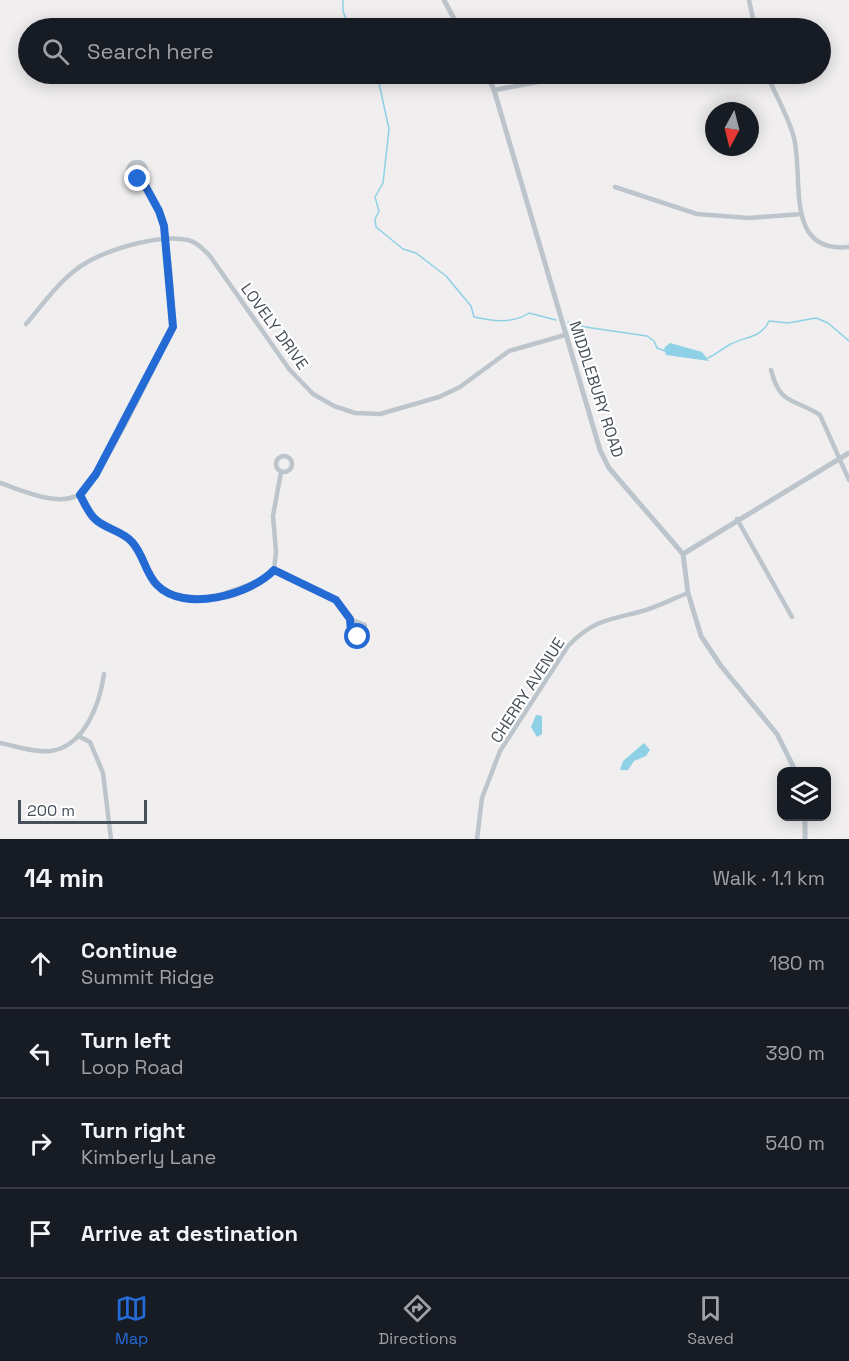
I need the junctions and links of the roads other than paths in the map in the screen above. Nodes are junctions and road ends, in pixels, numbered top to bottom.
1 (444, 0) edge
2 (750, 0) edge
3 (454, 18) edge
4 (753, 18) edge
5 (491, 84) edge
6 (527, 84) edge
7 (771, 84) edge
8 (494, 90) junction
9 (141, 178) dead end
10 (615, 187) dead end
11 (801, 214) junction
12 (165, 240) junction
13 (849, 247) edge
14 (26, 324) dead end
15 (565, 335) junction
16 (771, 370) dead end
17 (849, 453) edge
18 (841, 457) junction
19 (281, 472) dead end
20 (849, 480) edge
21 (0, 483) edge
22 (80, 495) junction
23 (737, 519) junction
24 (683, 554) junction
25 (274, 570) junction
26 (688, 593) junction
27 (792, 617) dead end
28 (350, 619) dead end
29 (104, 674) dead end
30 (78, 736) junction
31 (0, 743) edge
32 (794, 767) edge
33 (805, 821) edge
34 (111, 839) edge
35 (477, 839) edge
36 (806, 839) edge

1 - 3 street
2 - 4 street
5 - 8 street, MIDDLEBURY ROAD
6 - 8 street
7 - 11 street
8 - 15 street, MIDDLEBURY ROAD
9 - 12 street
10 - 11 street
11 - 13 street
12 - 14 street, LOVELY DRIVE
12 - 15 street, LOVELY DRIVE
12 - 22 street
15 - 24 street, MIDDLEBURY ROAD
16 - 18 street
17 - 18 street
18 - 20 street
18 - 23 street
19 - 25 street
21 - 22 street
22 - 25 street
23 - 24 street
23 - 27 street
24 - 26 street
25 - 28 street
26 - 32 street
26 - 35 street, CHERRY AVENUE
29 - 30 street
30 - 31 street
30 - 34 street
33 - 36 street

